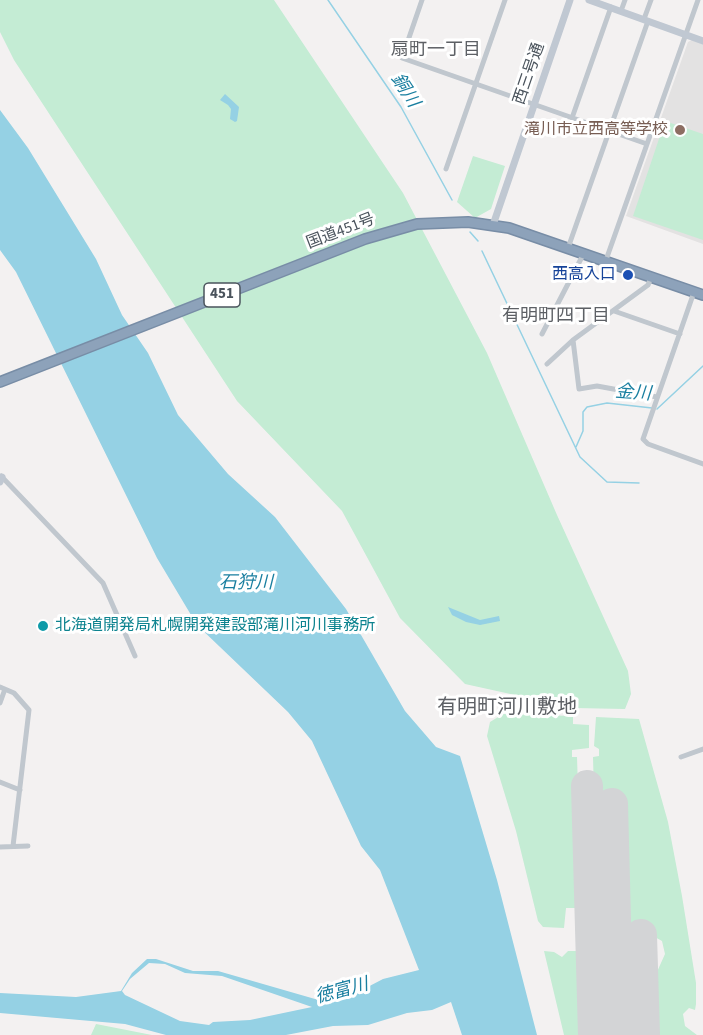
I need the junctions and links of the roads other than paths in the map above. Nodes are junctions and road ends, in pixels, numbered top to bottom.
1 (422, 0) edge
2 (505, 0) edge
3 (570, 0) edge
4 (589, 0) edge
5 (625, 0) edge
6 (651, 0) edge
7 (698, 0) edge
8 (611, 7) junction
9 (621, 11) junction
10 (646, 20) junction
11 (686, 34) junction
12 (703, 40) edge
13 (475, 85) junction
14 (534, 105) junction
15 (572, 118) junction
16 (610, 131) junction
17 (647, 144) junction
18 (446, 169) dead end
19 (493, 225) junction
20 (568, 248) junction
21 (584, 253) junction
22 (606, 260) junction
23 (651, 277) junction
24 (699, 293) edge
25 (614, 311) junction
26 (542, 334) dead end
27 (680, 334) junction
28 (573, 340) junction
29 (547, 364) dead end
30 (0, 382) edge
31 (657, 397) junction
32 (703, 464) edge
33 (1, 478) edge
34 (135, 656) dead end
35 (3, 688) edge
36 (0, 703) edge
37 (703, 749) edge
38 (681, 757) dead end
39 (0, 782) edge
40 (20, 790) junction
41 (13, 846) junction
42 (28, 846) dead end
43 (0, 847) edge

1 - 13 street
2 - 13 street
3 - 14 street, 西三号通
4 - 8 street
5 - 9 street
6 - 10 street
7 - 11 street
8 - 9 street
8 - 15 street
9 - 10 street
10 - 11 street
10 - 16 street
11 - 12 street
11 - 17 street
13 - 14 street
13 - 18 street
14 - 15 street
14 - 19 street, 西三号通
15 - 16 street
16 - 17 street
16 - 20 street
17 - 22 street
19 - 20 highway, 国道451号 / 451
19 - 30 highway, 国道451号 / 451
20 - 21 highway, 国道451号 / 451
21 - 22 highway, 国道451号 / 451
21 - 26 street
22 - 23 highway, 国道451号 / 451
23 - 24 highway, 国道451号 / 451
23 - 25 street
24 - 27 street
25 - 27 street
25 - 28 street
27 - 31 street
28 - 29 street
28 - 31 street
31 - 32 street
33 - 34 street
35 - 36 street
35 - 40 street
37 - 38 street
39 - 40 street
40 - 41 street
41 - 42 street
41 - 43 street

